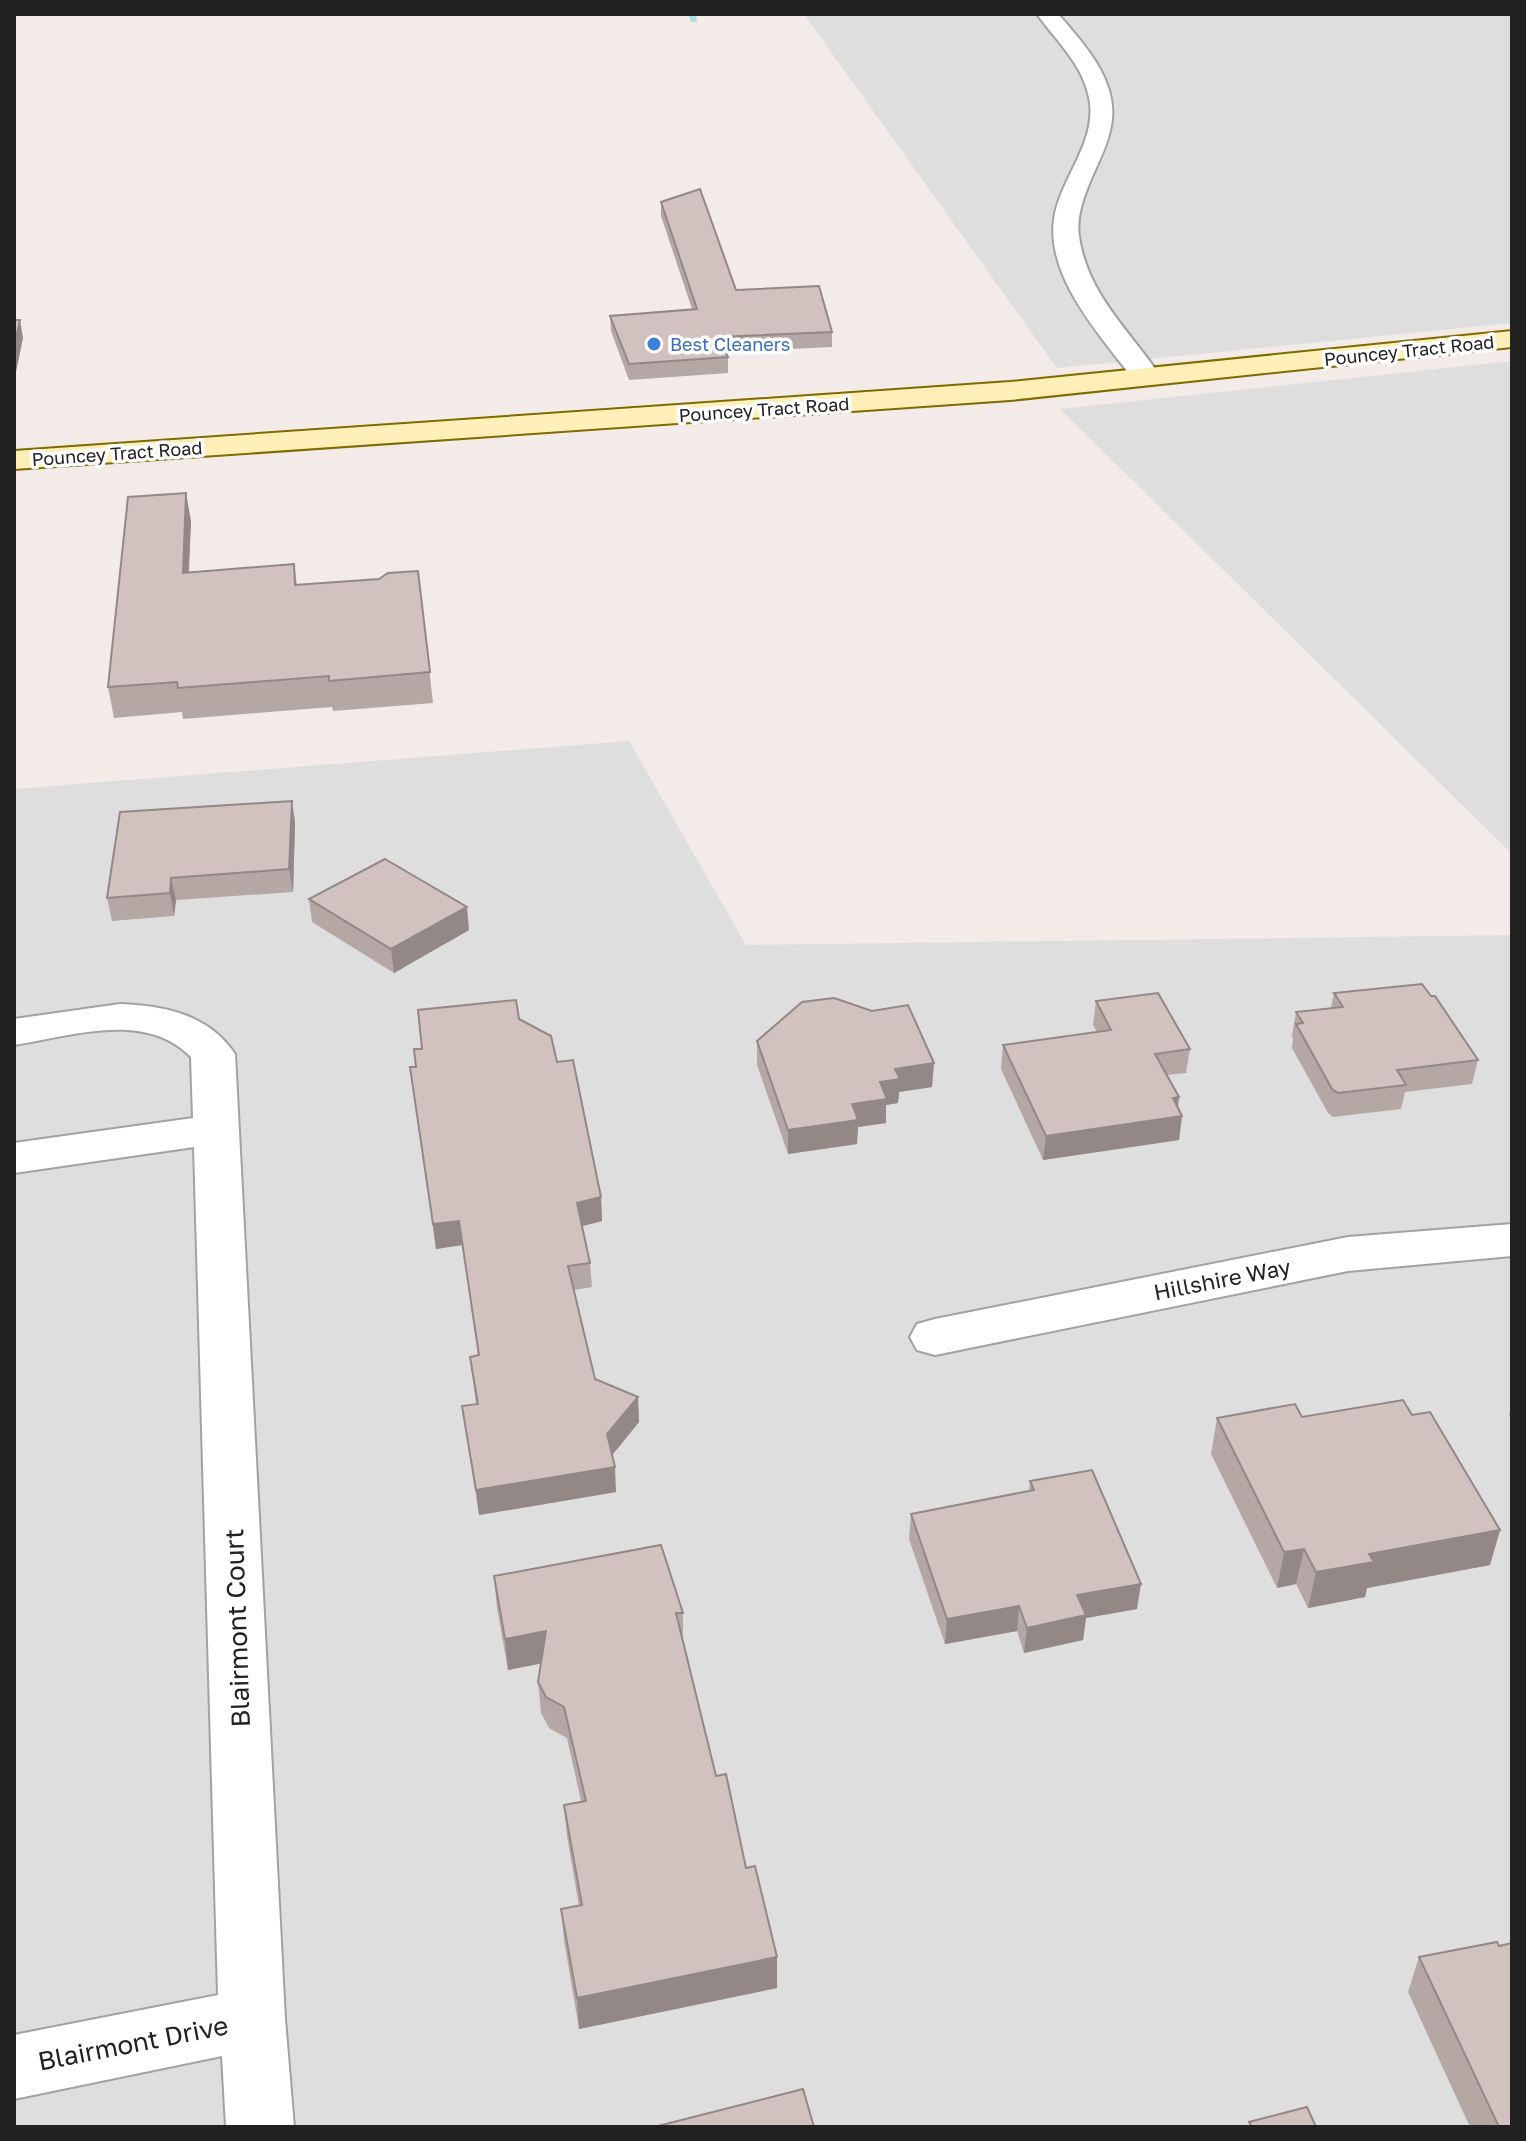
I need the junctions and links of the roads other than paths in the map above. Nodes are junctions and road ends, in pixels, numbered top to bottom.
1 (1047, 14) edge
2 (1512, 339) edge
3 (1147, 377) junction
4 (14, 460) edge
5 (14, 1032) edge
6 (218, 1129) junction
7 (14, 1158) edge
8 (1512, 1240) edge
9 (935, 1337) dead end
10 (252, 2019) junction
11 (14, 2067) edge
12 (260, 2127) edge

1 - 3 street
2 - 3 main road, Pouncey Tract Road
3 - 4 main road, Pouncey Tract Road
5 - 6 street, Blairmont Court
6 - 7 street
6 - 10 street, Blairmont Court
8 - 9 street, Hillshire Way
10 - 11 street, Blairmont Drive
10 - 12 street, Blairmont Court

